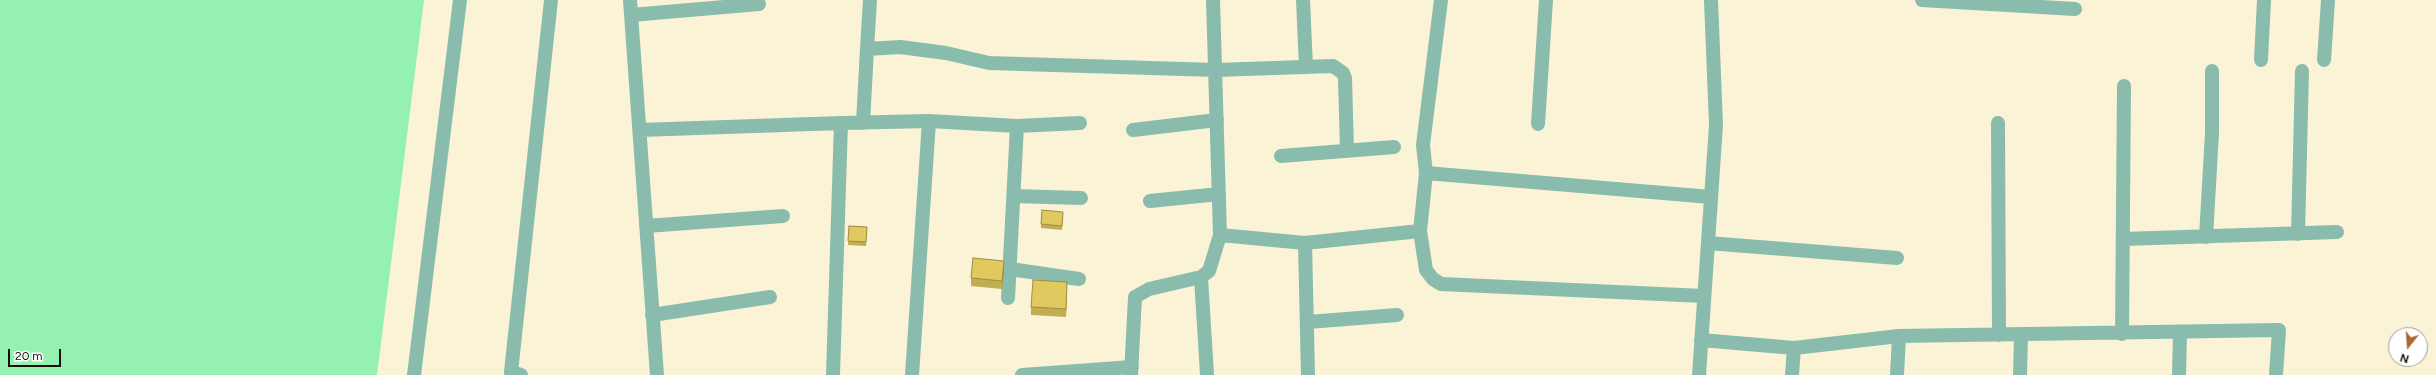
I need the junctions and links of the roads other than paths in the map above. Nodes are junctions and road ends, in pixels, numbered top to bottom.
1 (460, 0) edge
2 (551, 0) edge
3 (630, 0) edge
4 (870, 0) edge
5 (1213, 0) edge
6 (1304, 0) edge
7 (1441, 0) edge
8 (1546, 0) edge
9 (1711, 0) edge
10 (1922, 0) edge
11 (2264, 0) edge
12 (2328, 0) edge
13 (759, 4) dead end
14 (2075, 9) dead end
15 (631, 15) junction
16 (866, 50) junction
17 (2261, 60) dead end
18 (2324, 60) dead end
19 (1306, 67) junction
20 (1216, 70) junction
21 (2212, 71) dead end
22 (2302, 71) dead end
23 (2124, 86) dead end
24 (1217, 120) junction
25 (929, 121) junction
26 (841, 123) junction
27 (863, 123) junction
28 (1080, 123) dead end
29 (1998, 123) dead end
30 (1538, 124) dead end
31 (1017, 126) junction
32 (640, 130) junction
33 (1133, 130) dead end
34 (1394, 147) dead end
35 (1347, 151) junction
36 (1281, 156) dead end
37 (1426, 173) junction
38 (1219, 194) junction
39 (1014, 196) junction
40 (1711, 197) junction
41 (1081, 198) dead end
42 (1150, 201) dead end
43 (783, 216) dead end
44 (646, 226) junction
45 (1420, 231) junction
46 (2337, 232) dead end
47 (1220, 234) junction
48 (2298, 234) junction
49 (2206, 237) junction
50 (2123, 239) junction
51 (1305, 243) junction
52 (1708, 243) junction
53 (1897, 258) dead end
54 (1010, 269) junction
55 (1201, 277) junction
56 (1079, 279) dead end
57 (1704, 296) junction
58 (770, 297) dead end
59 (1008, 298) dead end
60 (1397, 315) dead end
61 (652, 316) junction
62 (1308, 322) junction
63 (2180, 332) junction
64 (2122, 334) junction
65 (1999, 335) junction
66 (2021, 335) junction
67 (1899, 336) junction
68 (1701, 340) junction
69 (1794, 348) junction
70 (1132, 371) edge
71 (515, 374) edge
72 (414, 375) edge
73 (657, 375) edge
74 (833, 375) edge
75 (912, 375) edge
76 (1022, 375) edge
77 (1207, 375) edge
78 (1308, 375) edge
79 (1699, 375) edge
80 (1792, 375) edge
81 (1897, 375) edge
82 (2020, 375) edge
83 (2179, 375) edge
84 (2276, 375) edge

1 - 72 street
2 - 71 street
3 - 15 street
4 - 16 street
5 - 20 street
6 - 19 street
7 - 37 street
8 - 30 street
9 - 40 street
10 - 14 street
11 - 17 street
12 - 18 street
13 - 15 street
15 - 32 street
16 - 20 street
16 - 27 street
19 - 20 street
19 - 35 street
20 - 24 street
21 - 49 street
22 - 48 street
23 - 50 street
24 - 33 street
24 - 38 street
25 - 27 street
25 - 31 street
25 - 75 street
26 - 27 street
26 - 32 street
26 - 74 street
28 - 31 street
29 - 65 street
31 - 39 street
32 - 44 street
34 - 35 street
35 - 36 street
37 - 40 street
37 - 45 street
38 - 42 street
38 - 47 street
39 - 41 street
39 - 54 street
40 - 52 street
43 - 44 street
44 - 61 street
45 - 51 street
45 - 57 street
46 - 48 street
47 - 51 street
47 - 55 street
48 - 49 street
49 - 50 street
50 - 64 street
51 - 62 street
52 - 53 street
52 - 57 street
54 - 56 street
54 - 59 street
55 - 70 street
55 - 77 street
57 - 68 street
58 - 61 street
60 - 62 street
61 - 73 street
62 - 78 street
63 - 64 street
63 - 83 street
63 - 84 street
64 - 66 street
65 - 66 street
65 - 67 street
66 - 82 street
67 - 69 street
67 - 81 street
68 - 69 street
68 - 79 street
69 - 80 street
70 - 76 street

